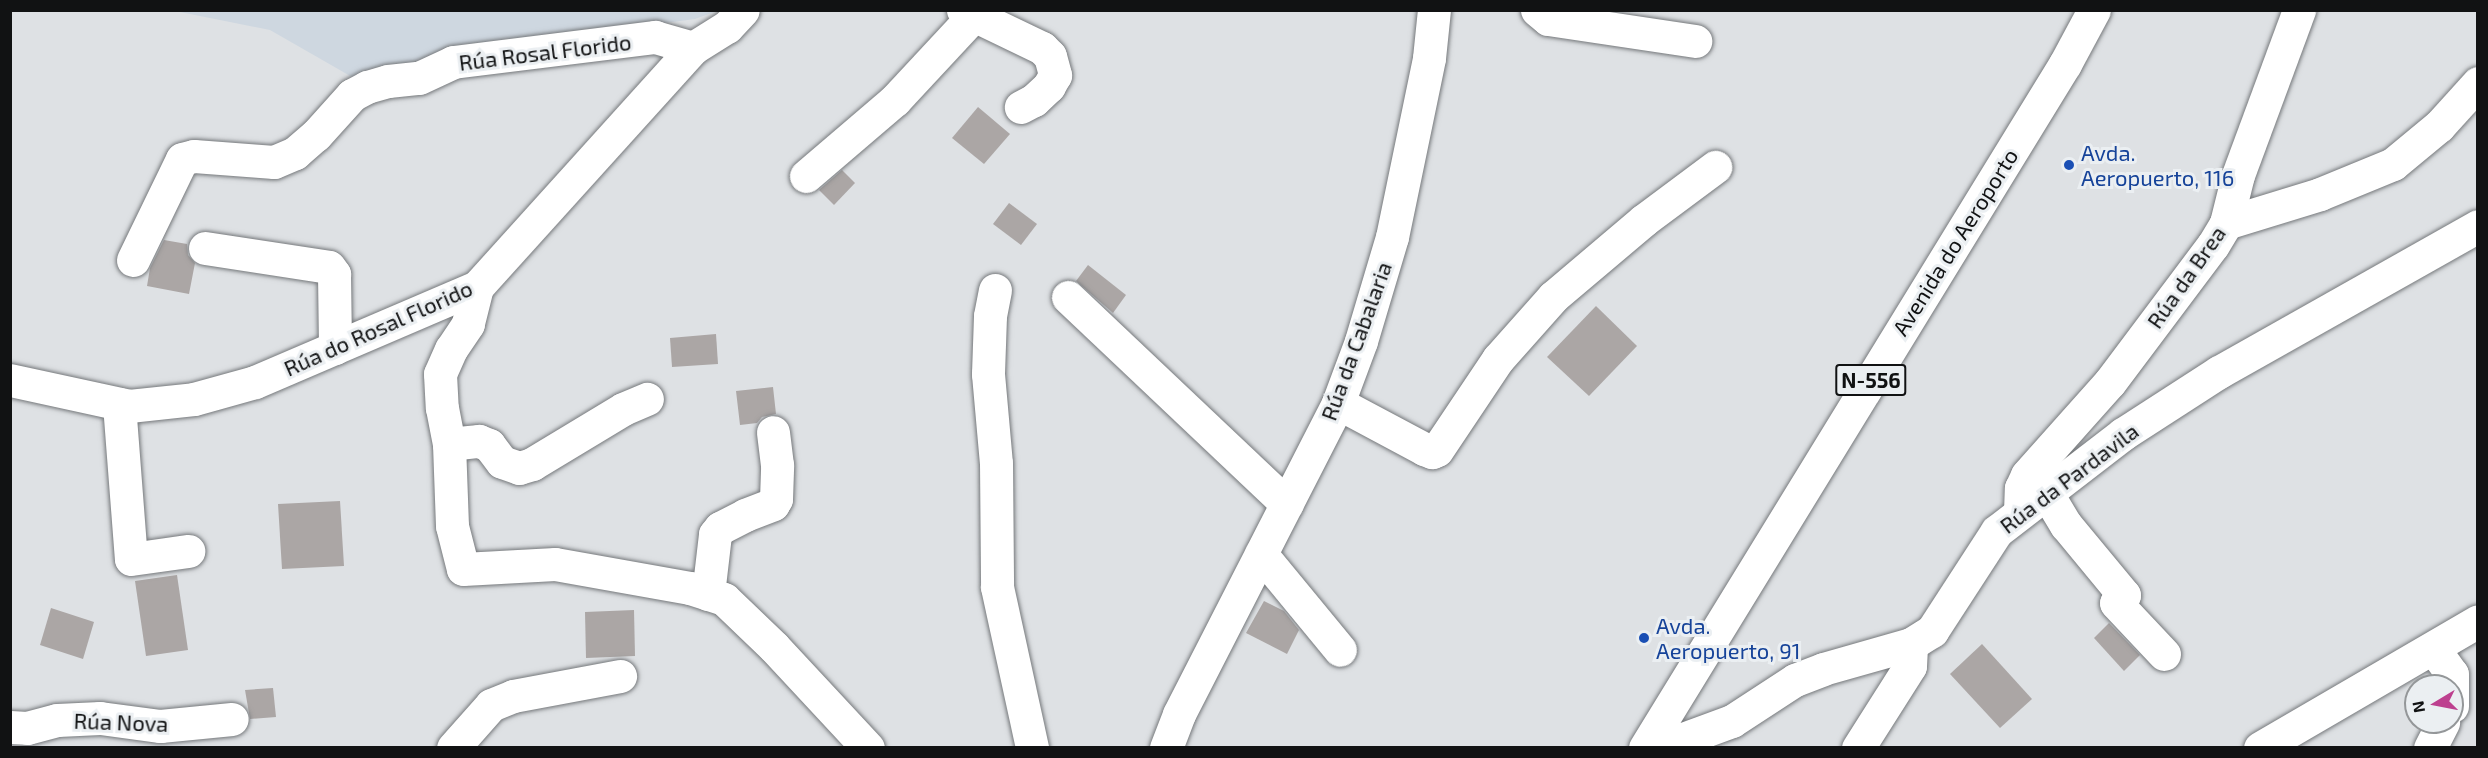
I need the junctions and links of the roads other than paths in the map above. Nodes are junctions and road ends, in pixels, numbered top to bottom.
1 (743, 10) edge
2 (1434, 10) edge
3 (1537, 10) edge
4 (2094, 10) edge
5 (2299, 10) edge
6 (968, 13) edge
7 (1695, 41) dead end
8 (693, 48) junction
9 (2478, 83) edge
10 (1022, 107) dead end
11 (1715, 167) dead end
12 (806, 176) dead end
13 (2226, 223) junction
14 (2478, 226) edge
15 (205, 248) dead end
16 (133, 260) dead end
17 (477, 287) junction
18 (995, 290) dead end
19 (1068, 297) dead end
20 (335, 348) junction
21 (10, 380) edge
22 (647, 399) dead end
23 (1338, 403) junction
24 (119, 404) junction
25 (773, 432) dead end
26 (449, 444) junction
27 (2046, 492) junction
28 (1287, 504) junction
29 (2020, 512) junction
30 (188, 551) dead end
31 (1261, 554) junction
32 (708, 594) junction
33 (2478, 621) edge
34 (1911, 644) junction
35 (2433, 648) junction
36 (1340, 650) dead end
37 (2164, 654) dead end
38 (2452, 674) edge
39 (620, 676) dead end
40 (232, 719) dead end
41 (10, 727) edge
42 (453, 747) edge
43 (868, 747) edge
44 (1032, 747) edge
45 (1166, 747) edge
46 (1645, 747) edge
47 (1651, 747) edge
48 (1858, 747) edge
49 (2264, 747) edge

1 - 8 street, Rúa do Rosal Florido
2 - 23 street, Rúa da Cabalaria
3 - 7 street
4 - 46 street, Avenida do Aeroporto / N-556
5 - 13 street, Rúa da Brea
6 - 10 street
6 - 12 street
8 - 16 street, Rúa Rosal Florido
8 - 17 street, Rúa do Rosal Florido
9 - 13 street
11 - 23 street
13 - 29 street, Rúa da Brea
14 - 27 street, Rúa da Pardavila
15 - 20 street
17 - 20 street, Rúa do Rosal Florido
17 - 26 street
18 - 44 street
19 - 28 street
20 - 24 street, Rúa do Rosal Florido
21 - 24 street, Rúa do Rosal Florido
22 - 26 street
23 - 28 street, Rúa da Cabalaria
24 - 30 street
25 - 32 street
26 - 32 street
27 - 29 street, Rúa da Pardavila
27 - 37 street
28 - 31 street, Rúa da Cabalaria
29 - 34 street, Rúa da Pardavila
31 - 36 street
31 - 45 street, Rúa da Cabalaria
32 - 43 street
33 - 35 street
34 - 47 street, Rúa da Pardavila
34 - 48 street
35 - 38 street
35 - 49 street
39 - 42 street
40 - 41 street, Rúa Nova

